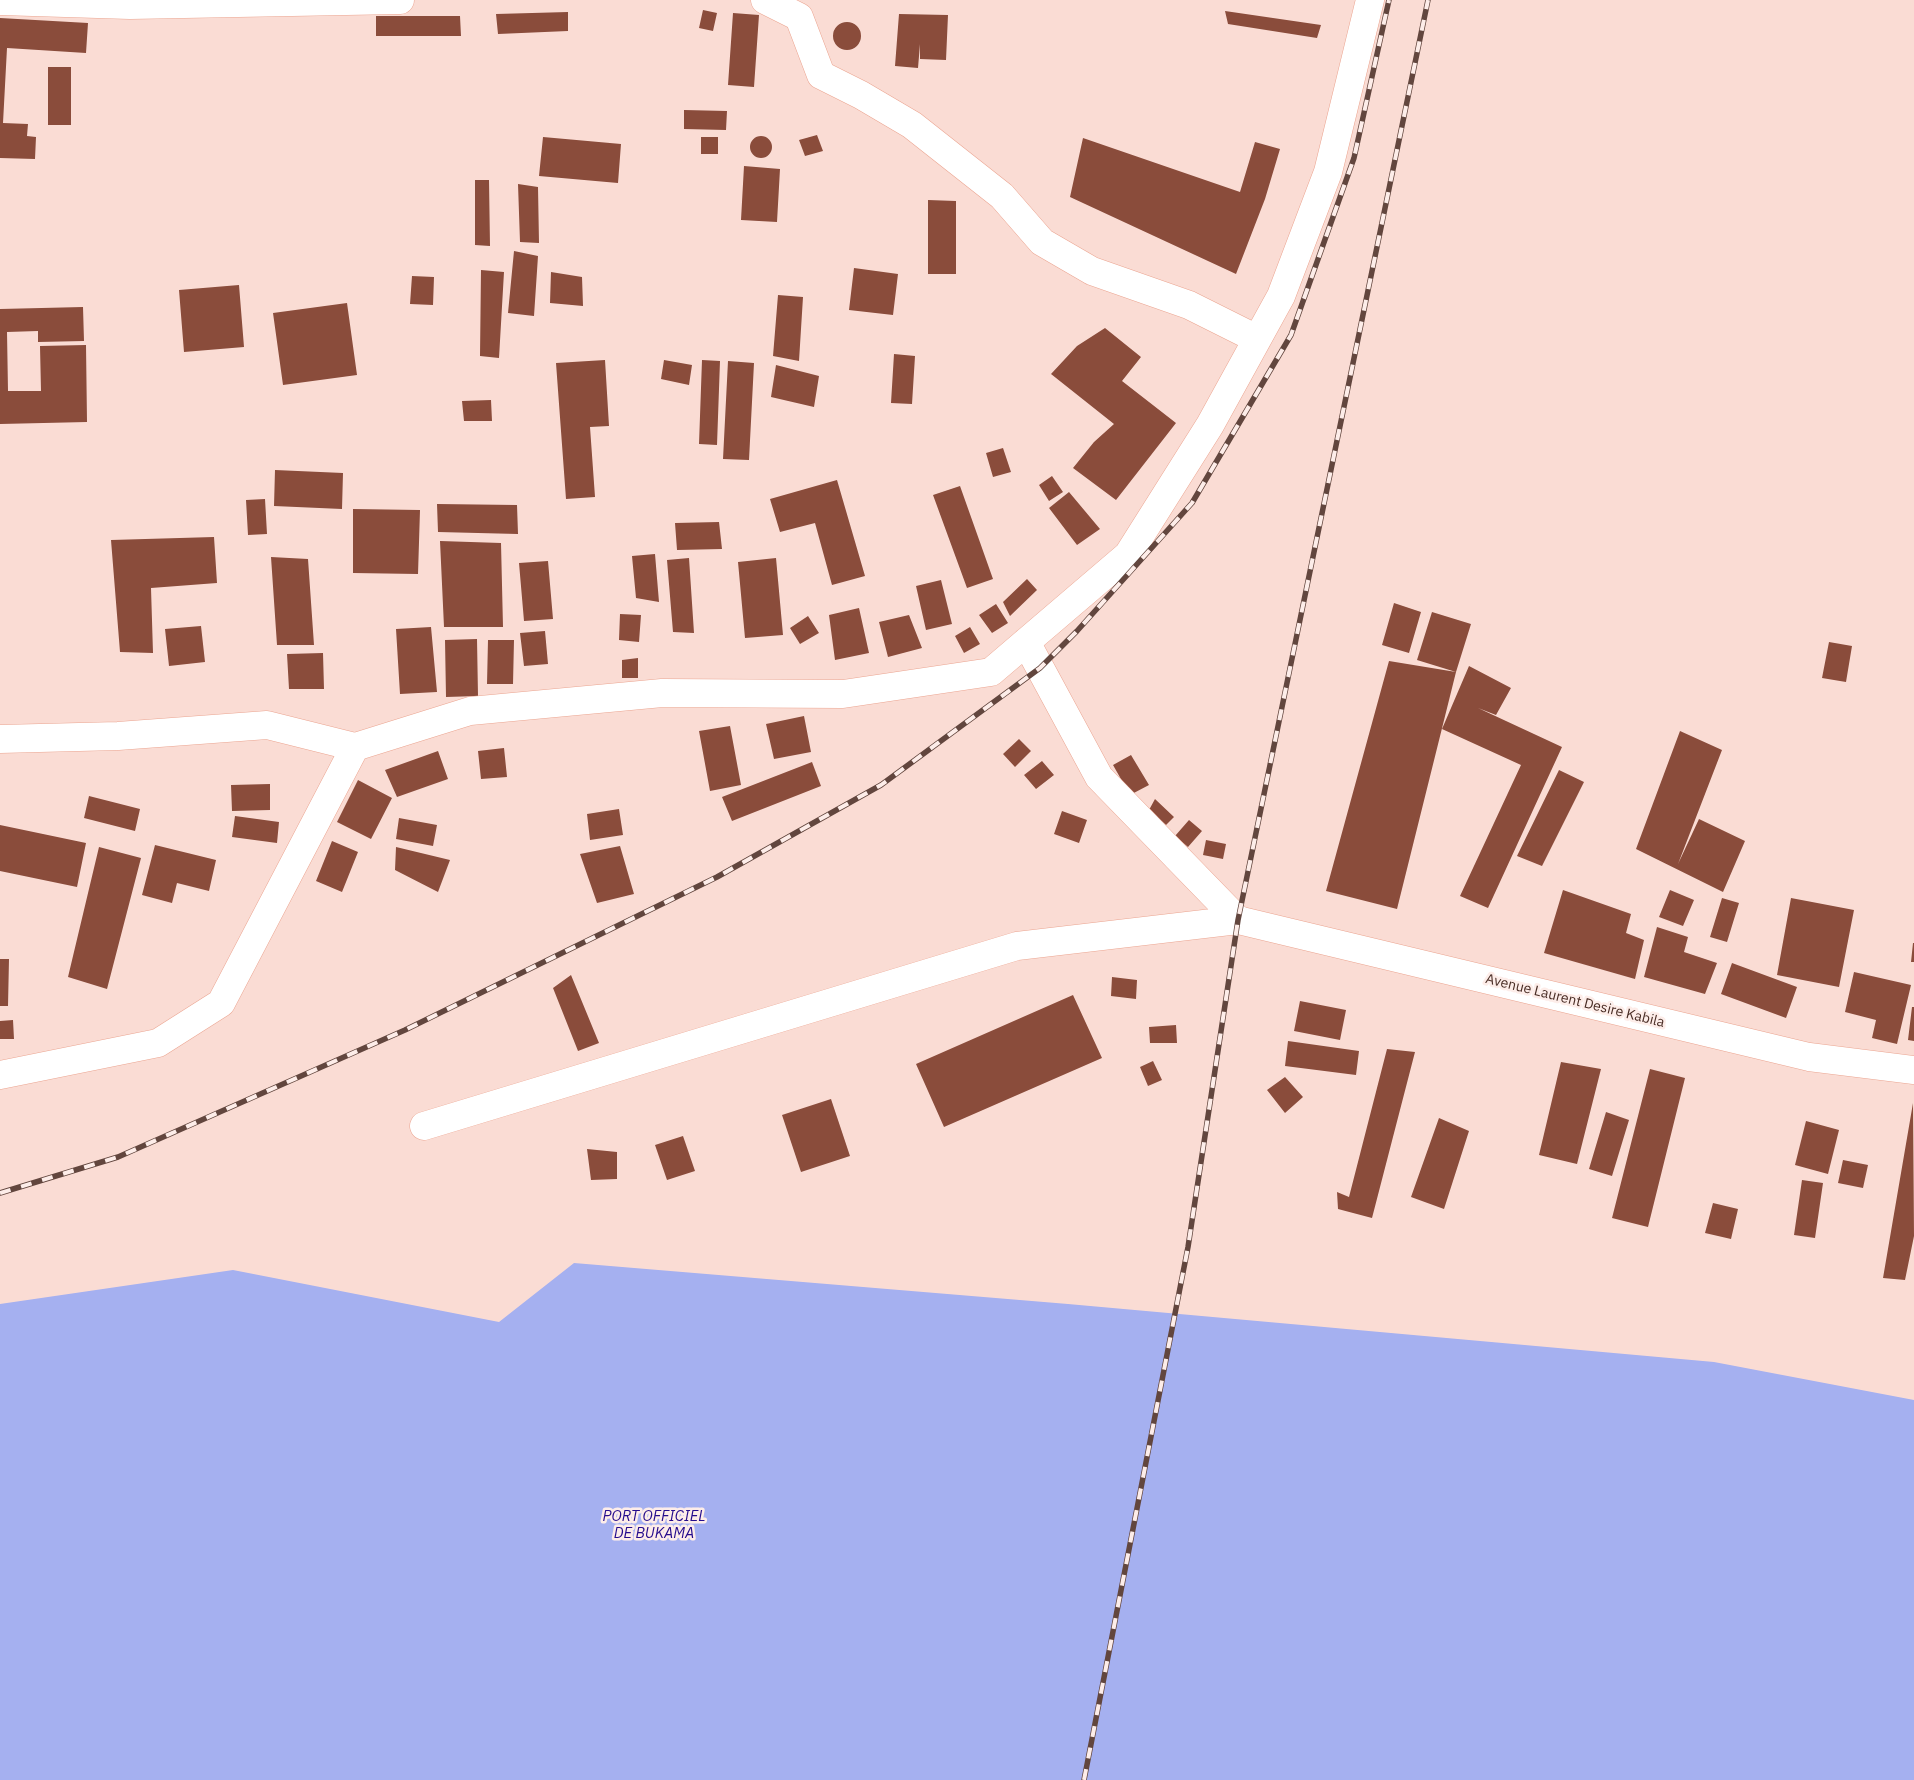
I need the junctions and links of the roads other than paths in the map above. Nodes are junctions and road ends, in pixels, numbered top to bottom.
1 (400, 0) edge
2 (765, 0) edge
3 (1370, 0) edge
4 (0, 1) edge
5 (1257, 339) junction
6 (1026, 642) junction
7 (0, 739) edge
8 (355, 747) junction
9 (1238, 920) junction
10 (1914, 1070) edge
11 (0, 1075) edge
12 (424, 1126) dead end

1 - 4 street
2 - 5 street
3 - 5 street
5 - 6 street
6 - 8 street
6 - 9 street
7 - 8 street
8 - 11 street
9 - 10 street, Avenue Laurent Desire Kabila
9 - 12 street

